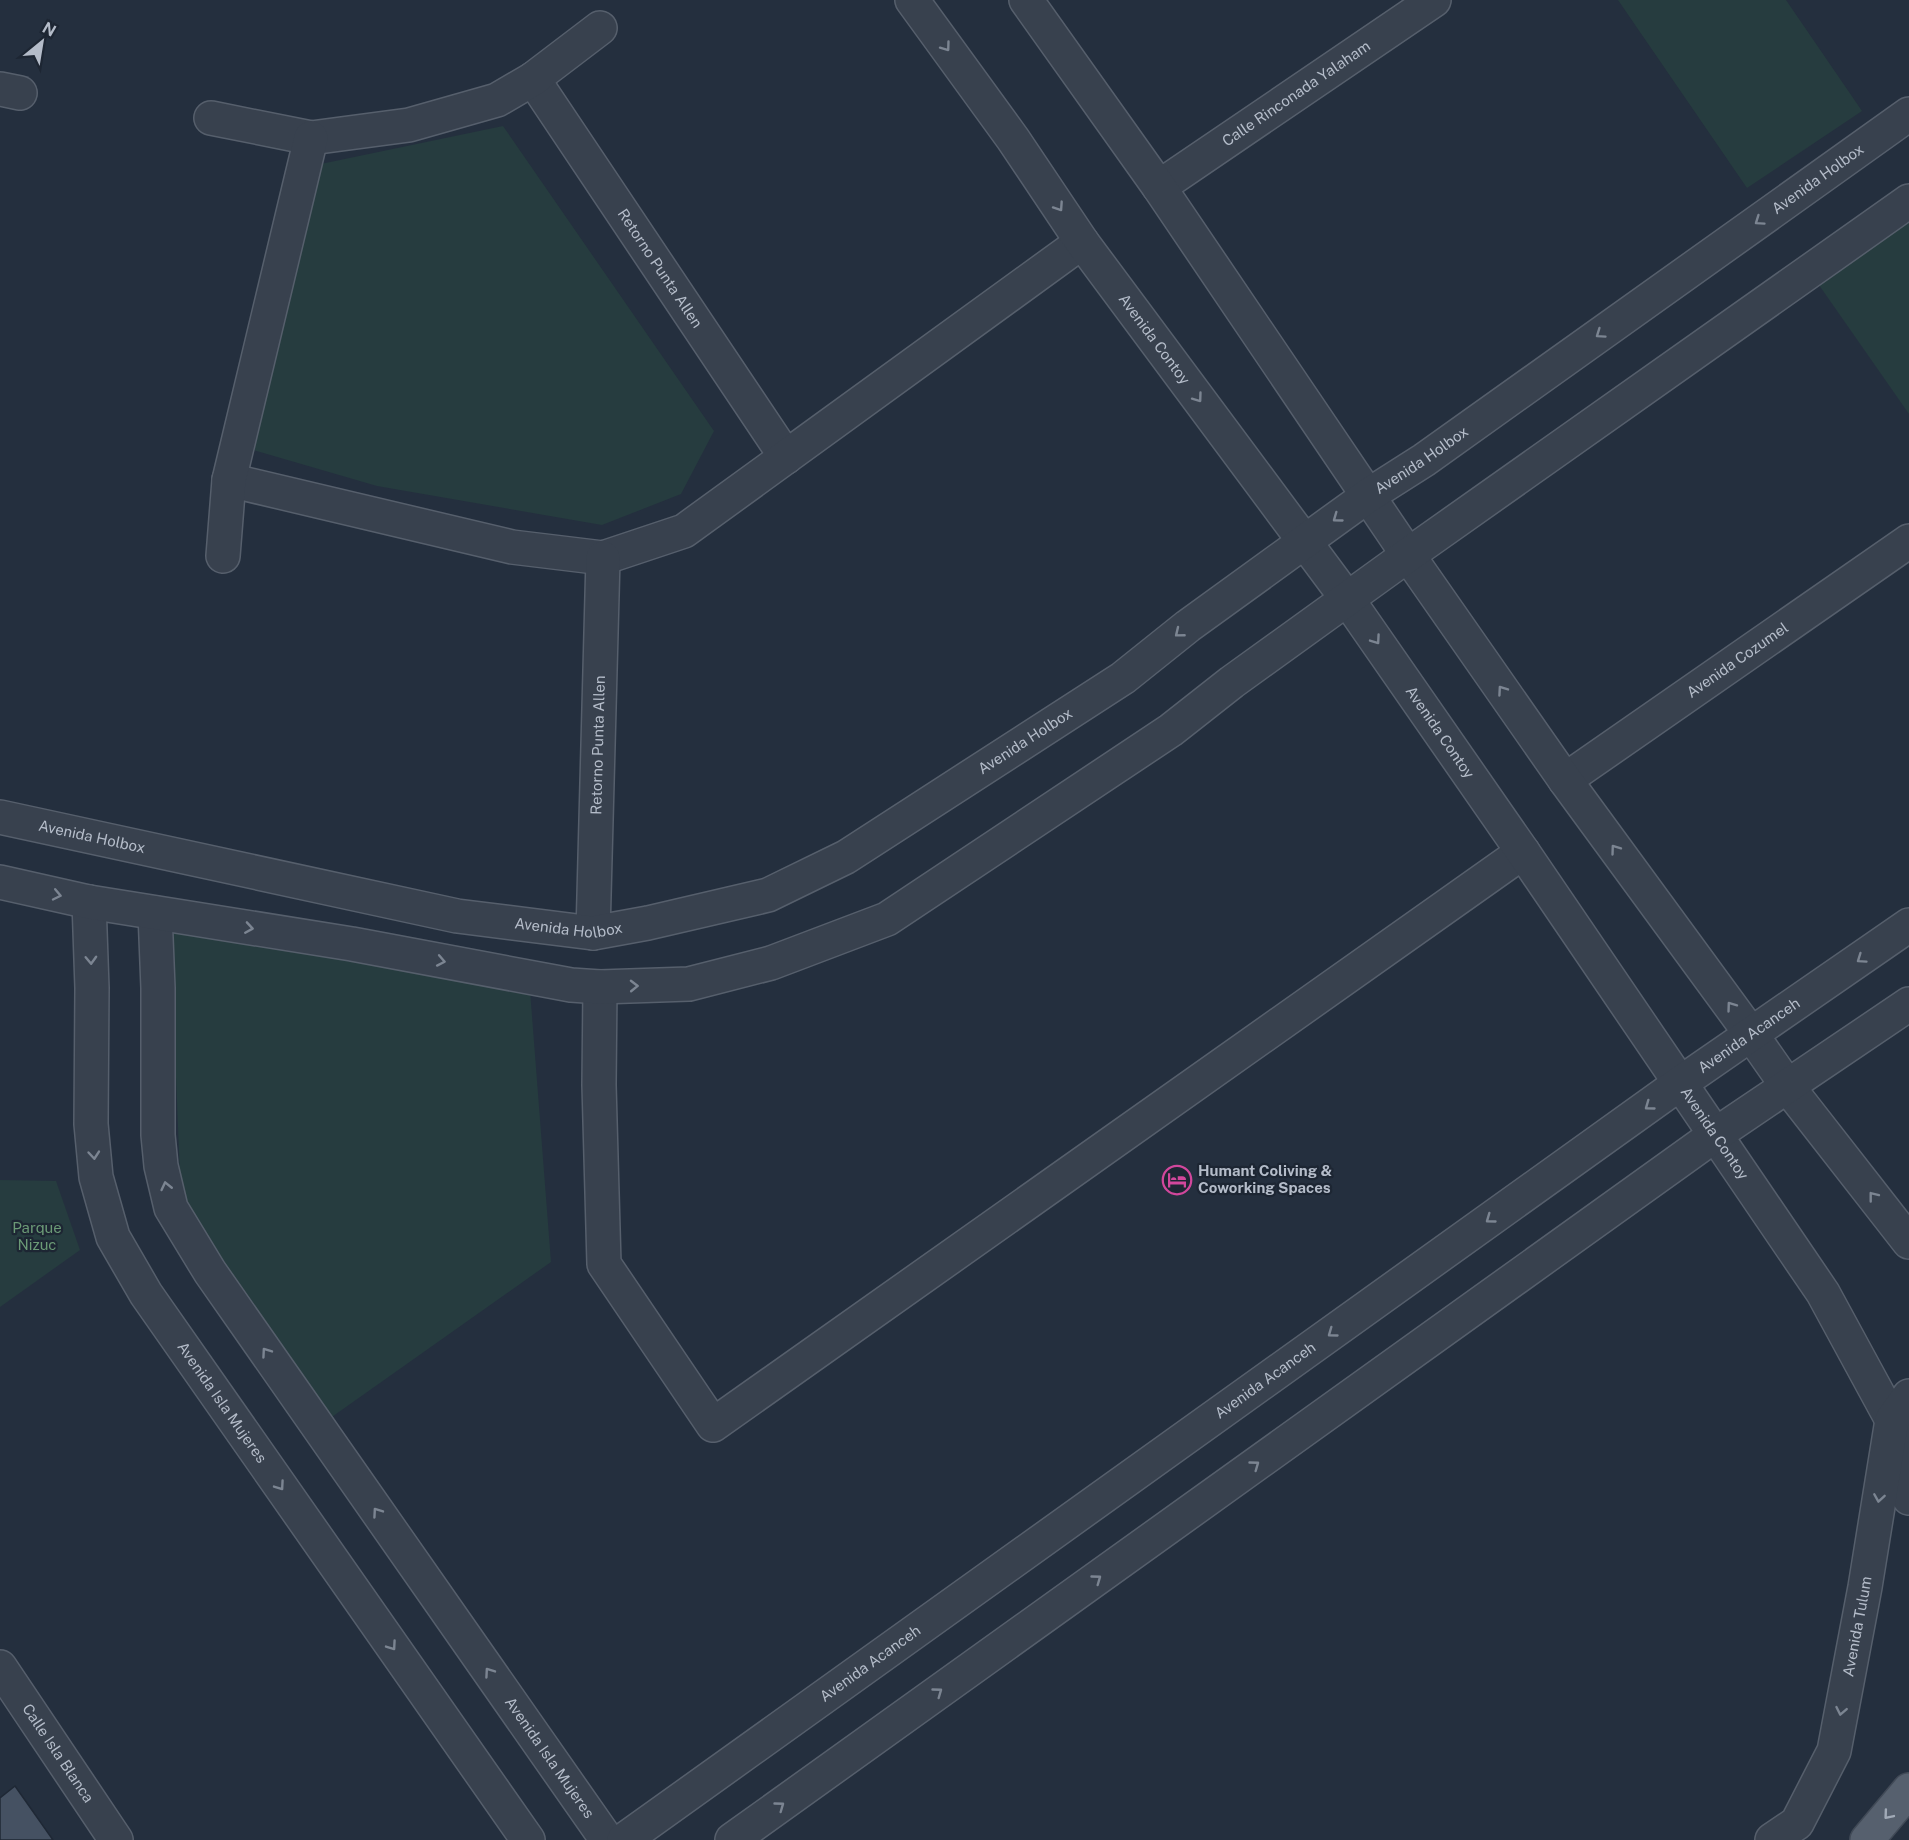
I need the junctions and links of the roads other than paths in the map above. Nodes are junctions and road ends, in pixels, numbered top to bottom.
1 (912, 0) edge
2 (1026, 0) edge
3 (1434, 0) edge
4 (600, 28) dead end
5 (532, 79) junction
6 (1909, 114) edge
7 (211, 118) dead end
8 (311, 138) junction
9 (1159, 187) junction
10 (1909, 201) edge
11 (1082, 242) junction
12 (786, 457) junction
13 (230, 480) junction
14 (1369, 495) junction
15 (1909, 540) edge
16 (1304, 542) junction
17 (1408, 555) junction
18 (223, 556) dead end
19 (603, 558) junction
20 (1348, 600) junction
21 (1565, 780) junction
22 (0, 817) edge
23 (1523, 852) junction
24 (0, 882) edge
25 (89, 902) junction
26 (155, 913) junction
27 (1909, 926) edge
28 (593, 933) junction
29 (600, 987) junction
30 (1909, 1004) edge
31 (1751, 1034) junction
32 (1680, 1084) junction
33 (1788, 1088) junction
34 (1715, 1135) junction
35 (1909, 1242) edge
36 (1900, 1408) edge
37 (1909, 1497) edge
38 (0, 1667) edge
39 (1909, 1790) edge
40 (116, 1840) edge
41 (528, 1840) edge
42 (607, 1840) edge
43 (624, 1840) edge
44 (732, 1840) edge
45 (1772, 1840) edge
46 (1868, 1840) edge

1 -> 11 street, Avenida Contoy
2 - 9 street
3 - 9 street, Calle Rinconada Yalaham
4 - 5 street
5 - 8 street
5 - 12 street, Retorno Punta Allen
6 -> 14 street, Avenida Holbox
7 - 8 street
8 - 13 street
9 - 14 street
10 - 17 street
11 - 12 street
11 -> 16 street, Avenida Contoy
12 - 19 street
13 - 18 street
13 - 19 street
14 -> 16 street, Avenida Holbox
14 - 17 street
15 - 21 street, Avenida Cozumel
16 - 20 street, Avenida Contoy
16 -> 28 street, Avenida Holbox
17 - 20 street
21 -> 17 street
19 - 28 street, Retorno Punta Allen
20 -> 23 street, Avenida Contoy
29 -> 20 street
31 -> 21 street
22 - 28 street, Avenida Holbox
23 - 29 street
23 - 32 street, Avenida Contoy
24 -> 25 street
25 - 26 street
25 -> 41 street, Avenida Isla Mujeres
26 -> 29 street
42 -> 26 street, Avenida Isla Mujeres
27 -> 31 street, Avenida Acanceh
30 - 33 street
31 - 32 street, Avenida Acanceh
31 - 33 street
32 - 34 street, Avenida Contoy
32 -> 43 street, Avenida Acanceh
33 - 34 street
35 -> 33 street
34 - 36 street, Avenida Contoy
44 -> 34 street
36 - 37 street, Avenida Contoy
36 -> 45 street, Avenida Tulum
38 - 40 street, Calle Isla Blanca
39 -> 46 main road

